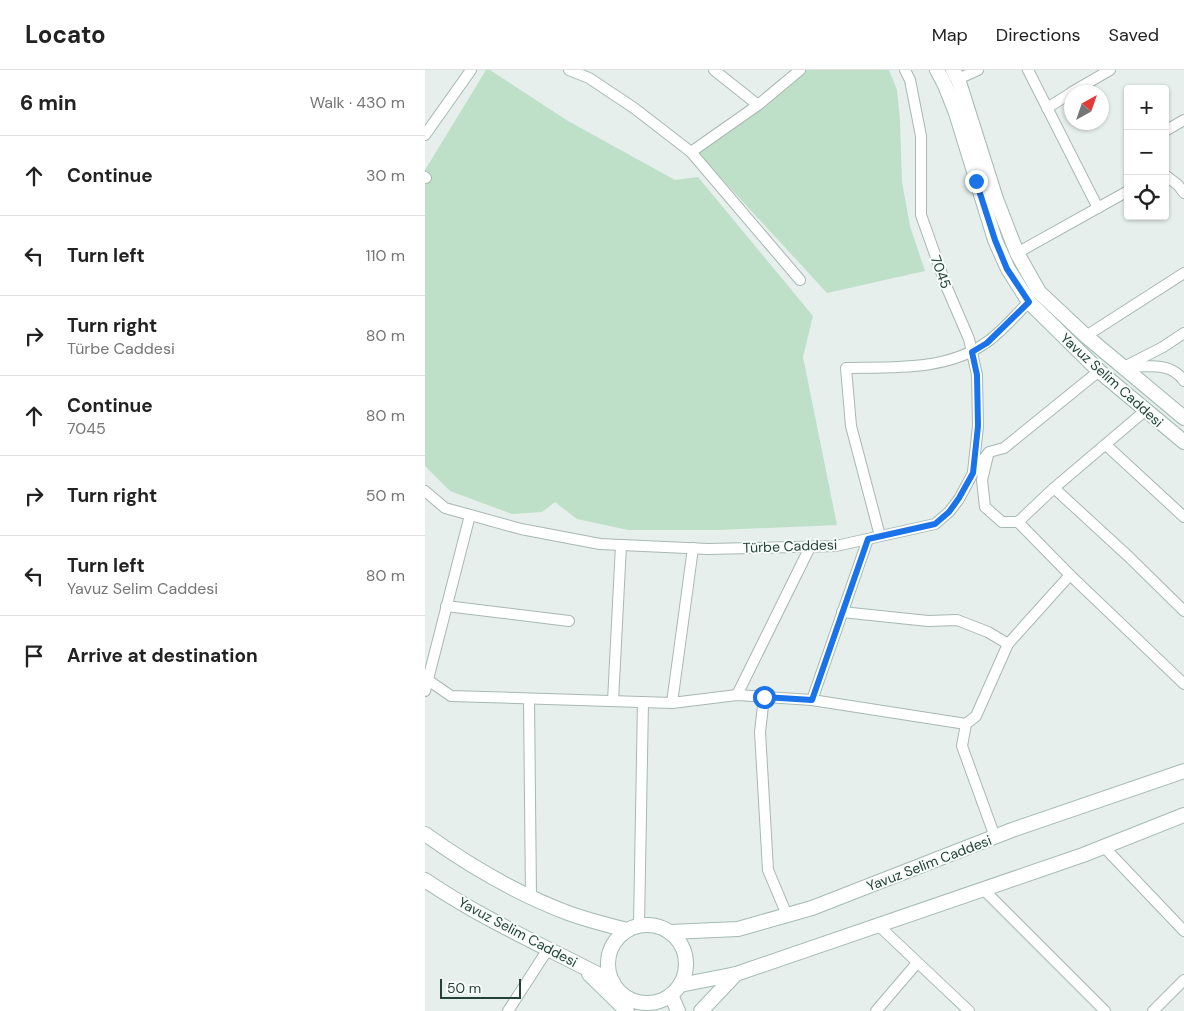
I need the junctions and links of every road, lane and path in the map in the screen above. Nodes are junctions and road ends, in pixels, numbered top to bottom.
1 (471, 70) edge
2 (569, 70) edge
3 (713, 70) edge
4 (905, 70) edge
5 (937, 70) edge
6 (978, 70) edge
7 (1028, 70) edge
8 (1110, 70) edge
9 (795, 71) edge
10 (955, 74) edge
11 (1085, 85) edge
12 (1064, 98) edge
13 (758, 105) junction
14 (1047, 108) junction
15 (1184, 120) edge
16 (1167, 130) edge
17 (425, 135) edge
18 (691, 152) junction
19 (1169, 178) edge
20 (1124, 193) edge
21 (1184, 193) edge
22 (1098, 208) junction
23 (1017, 252) junction
24 (1184, 273) edge
25 (800, 280) dead end
26 (1029, 302) junction
27 (1184, 333) edge
28 (1086, 336) junction
29 (972, 352) junction
30 (1122, 368) junction
31 (1099, 371) junction
32 (1184, 381) edge
33 (1146, 410) junction
34 (1184, 418) edge
35 (1184, 442) edge
36 (1106, 445) junction
37 (989, 452) junction
38 (973, 473) junction
39 (1054, 488) junction
40 (425, 491) edge
41 (470, 514) junction
42 (1184, 517) edge
43 (1018, 522) junction
44 (880, 536) junction
45 (868, 539) junction
46 (621, 545) junction
47 (810, 547) junction
48 (693, 548) junction
49 (1070, 575) junction
50 (446, 606) junction
51 (1184, 611) edge
52 (842, 612) junction
53 (569, 621) dead end
54 (1008, 644) junction
55 (426, 678) edge
56 (1184, 684) edge
57 (425, 691) edge
58 (737, 695) junction
59 (764, 697) junction
60 (529, 699) junction
61 (812, 700) junction
62 (613, 701) junction
63 (643, 702) junction
64 (672, 703) junction
65 (966, 724) junction
66 (1184, 771) edge
67 (1184, 815) edge
68 (425, 834) edge
69 (995, 837) junction
70 (1104, 847) junction
71 (425, 880) edge
72 (983, 890) junction
73 (531, 897) junction
74 (787, 915) junction
75 (878, 925) junction
76 (633, 928) junction
77 (1184, 931) edge
78 (670, 932) junction
79 (548, 949) junction
80 (917, 963) junction
81 (580, 965) junction
82 (736, 974) junction
83 (1184, 980) edge
84 (613, 982) junction
85 (676, 990) junction
86 (649, 1007) edge
87 (508, 1011) edge
88 (627, 1011) edge
89 (677, 1011) edge
90 (701, 1011) edge
91 (876, 1011) edge
92 (969, 1011) edge
93 (1105, 1011) edge
94 (1153, 1011) edge

1 - 17 street
2 - 18 street
3 - 13 street
4 - 29 street, 7045
5 - 26 main road, Yavuz Selim Caddesi
6 - 10 street
7 - 14 street
8 - 11 street
9 - 13 street
10 - 23 main road, Yavuz Selim Caddesi
12 - 14 street
13 - 18 street
14 - 22 street
15 - 16 street
18 - 25 street
19 - 21 street
20 - 22 street
22 - 23 street
23 - 28 main road, Yavuz Selim Caddesi
24 - 28 street
26 - 29 street
26 - 31 main road, Yavuz Selim Caddesi
27 - 30 street
28 - 30 main road, Yavuz Selim Caddesi
29 - 38 street, 7045
29 - 44 street
30 - 32 street
30 - 34 main road, Yavuz Selim Caddesi
31 - 33 main road, Yavuz Selim Caddesi
31 - 37 street, Türbe Caddesi
33 - 35 main road, Yavuz Selim Caddesi
33 - 36 street
36 - 39 street
36 - 42 street
37 - 38 street, Türbe Caddesi
37 - 43 street
38 - 44 street, Türbe Caddesi
39 - 43 street
39 - 51 street
40 - 41 street, Türbe Caddesi
41 - 46 street, Türbe Caddesi
41 - 50 street
43 - 49 street
44 - 45 street, Türbe Caddesi
45 - 47 street, Türbe Caddesi
45 - 52 street
46 - 48 street, Türbe Caddesi
46 - 62 street
47 - 48 street, Türbe Caddesi
47 - 58 street
48 - 64 street
49 - 54 street
49 - 56 street
50 - 53 street
50 - 55 street
52 - 54 street
52 - 61 street
54 - 65 street
55 - 57 street
55 - 60 street
58 - 59 street
58 - 64 street
59 - 61 street
59 - 74 street
60 - 62 street
60 - 73 street
61 - 65 street
62 - 63 street
63 - 64 street
63 - 76 street
65 - 69 street
66 - 69 main road, Yavuz Selim Caddesi
67 - 70 main road
68 - 73 main road
69 - 74 main road, Yavuz Selim Caddesi
70 - 72 main road
70 - 77 street
71 - 79 main road, Yavuz Selim Caddesi
72 - 75 main road
72 - 93 street
73 - 76 main road
74 - 78 main road, Yavuz Selim Caddesi
75 - 80 street
75 - 82 main road
76 - 78 main road
76 - 84 main road
78 - 85 main road
79 - 81 main road, Yavuz Selim Caddesi
79 - 87 street
80 - 91 street
80 - 92 street
81 - 84 main road, Yavuz Selim Caddesi
81 - 88 main road
82 - 85 main road
82 - 90 main road
83 - 94 street
84 - 86 main road
85 - 86 main road
85 - 89 main road

